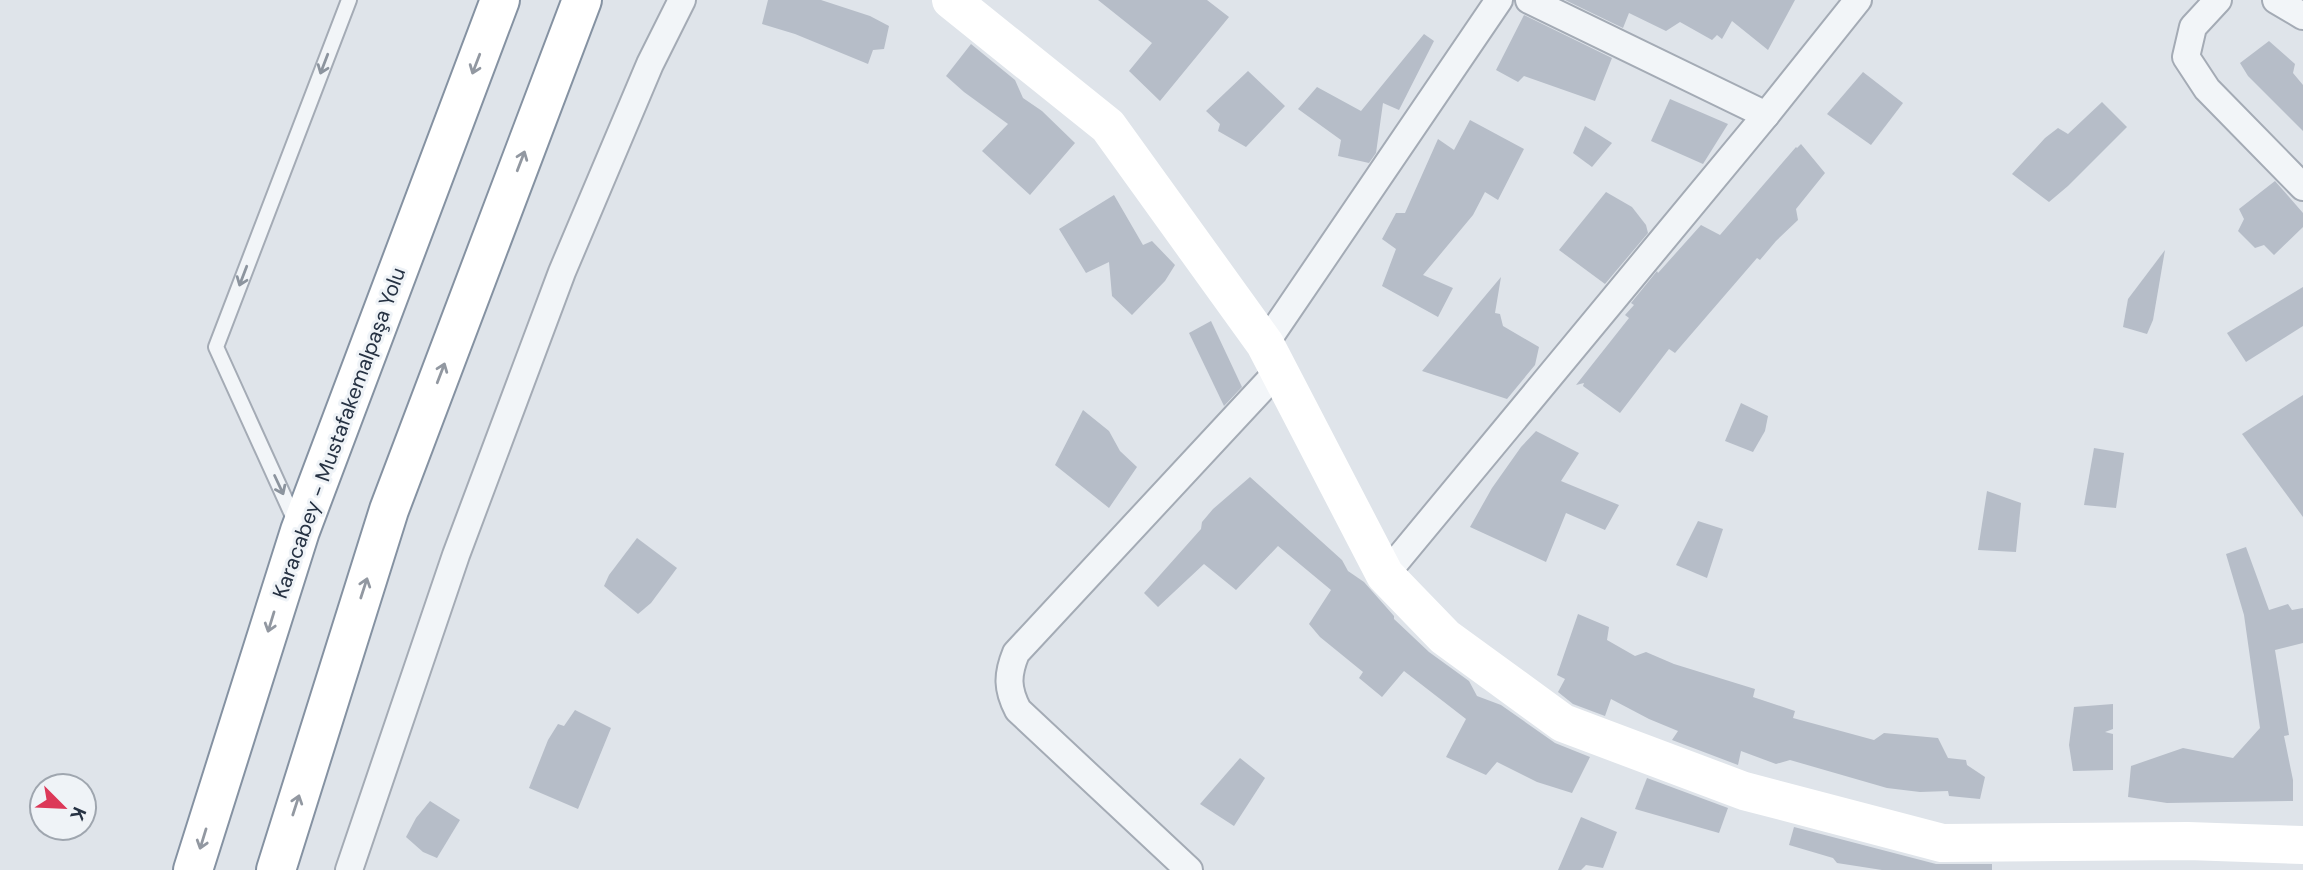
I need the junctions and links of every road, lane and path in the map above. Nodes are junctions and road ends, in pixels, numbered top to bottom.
1 (349, 0) edge
2 (500, 0) edge
3 (582, 0) edge
4 (682, 0) edge
5 (951, 0) edge
6 (1499, 0) edge
7 (1529, 0) edge
8 (1858, 0) edge
9 (2218, 0) edge
10 (2276, 0) edge
11 (2303, 16) edge
12 (1766, 116) junction
13 (2303, 187) edge
14 (1273, 356) junction
15 (300, 531) junction
16 (1385, 575) junction
17 (2303, 845) edge
18 (193, 870) edge
19 (276, 870) edge
20 (349, 870) edge
21 (1189, 870) edge

1 -> 15 lane
2 -> 15 main road, Karacabey - Mustafakemalpaşa Yolu
19 -> 3 main road
4 - 20 street
5 - 14 main road
6 - 14 street
7 - 12 street
8 - 12 street
9 - 13 street
10 - 11 street
12 - 16 street
14 - 16 main road
14 - 21 street
15 -> 18 main road, Karacabey - Mustafakemalpaşa Yolu
16 - 17 main road

